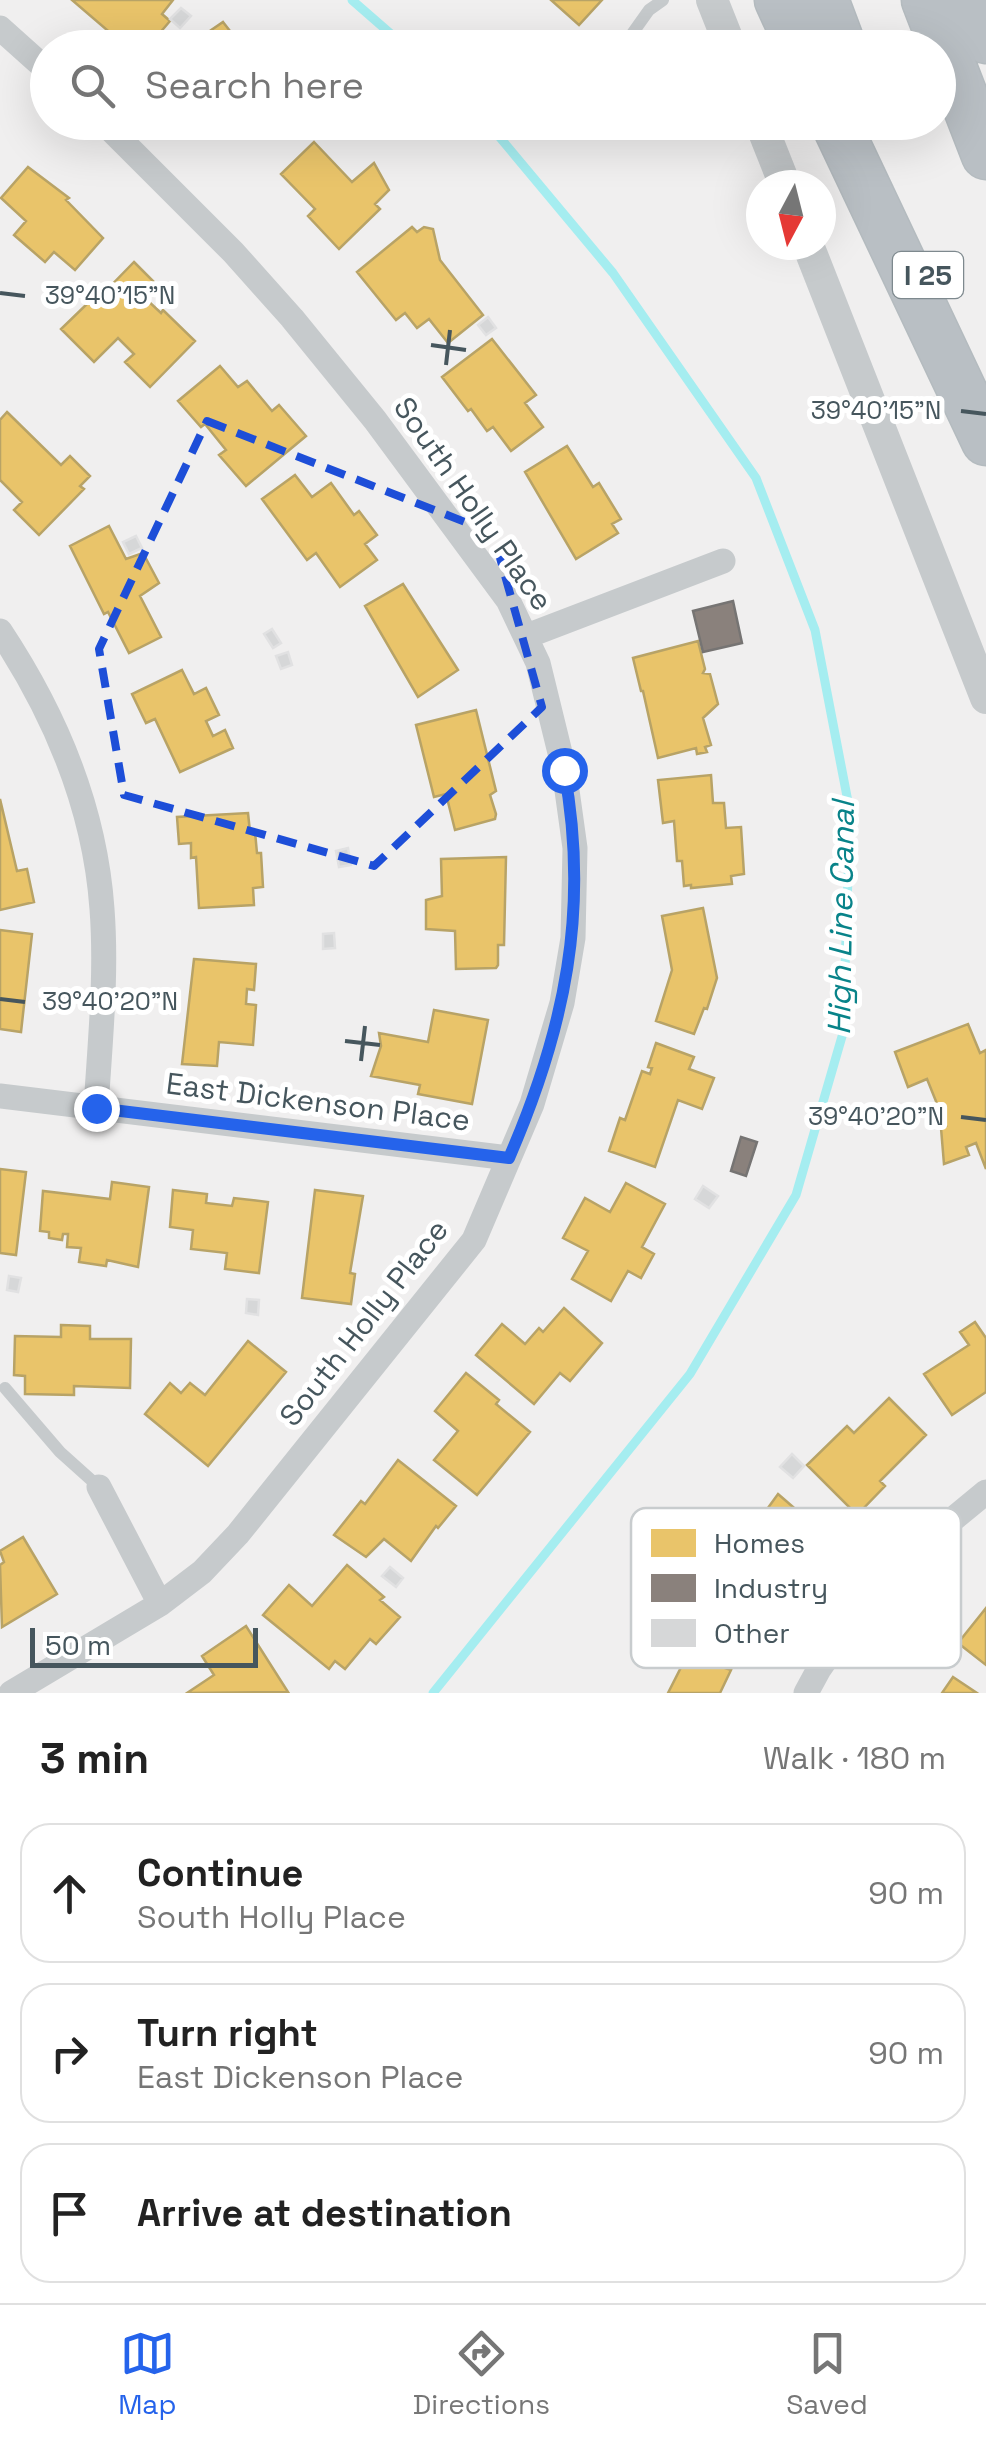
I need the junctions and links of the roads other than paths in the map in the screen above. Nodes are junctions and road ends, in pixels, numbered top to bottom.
1 (663, 0) edge
2 (712, 0) edge
3 (779, 0) edge
4 (824, 0) edge
5 (926, 0) edge
6 (975, 0) edge
7 (0, 28) edge
8 (635, 30) edge
9 (723, 30) edge
10 (792, 30) edge
11 (835, 30) edge
12 (938, 30) edge
13 (986, 38) edge
14 (30, 55) edge
15 (956, 78) edge
16 (121, 140) edge
17 (767, 140) edge
18 (843, 140) edge
19 (878, 140) edge
20 (986, 155) edge
21 (779, 170) edge
22 (814, 260) edge
23 (986, 428) edge
24 (986, 442) edge
25 (724, 561) dead end
26 (0, 631) edge
27 (527, 636) junction
28 (986, 698) edge
29 (0, 1096) edge
30 (96, 1108) junction
31 (509, 1158) junction
32 (5, 1388) dead end
33 (99, 1486) joint
34 (986, 1492) edge
35 (961, 1513) edge
36 (160, 1604) junction
37 (820, 1668) edge
38 (11, 1693) edge
39 (806, 1693) edge

1 - 8 lane
2 - 9 street
3 - 10 highway
4 - 11 highway
5 - 12 highway
6 - 13 highway
7 - 14 street
15 - 20 highway
16 - 27 street, South Holly Place
17 - 21 street
18 - 24 highway
19 - 23 highway, I 25
22 - 28 street
25 - 27 street
26 - 30 street
27 - 31 street, South Holly Place
29 - 30 street, East Dickenson Place
30 - 31 street, East Dickenson Place
31 - 36 street, South Holly Place
32 - 33 lane
33 - 36 street
34 - 35 street
36 - 38 street, South Holly Place
37 - 39 street

